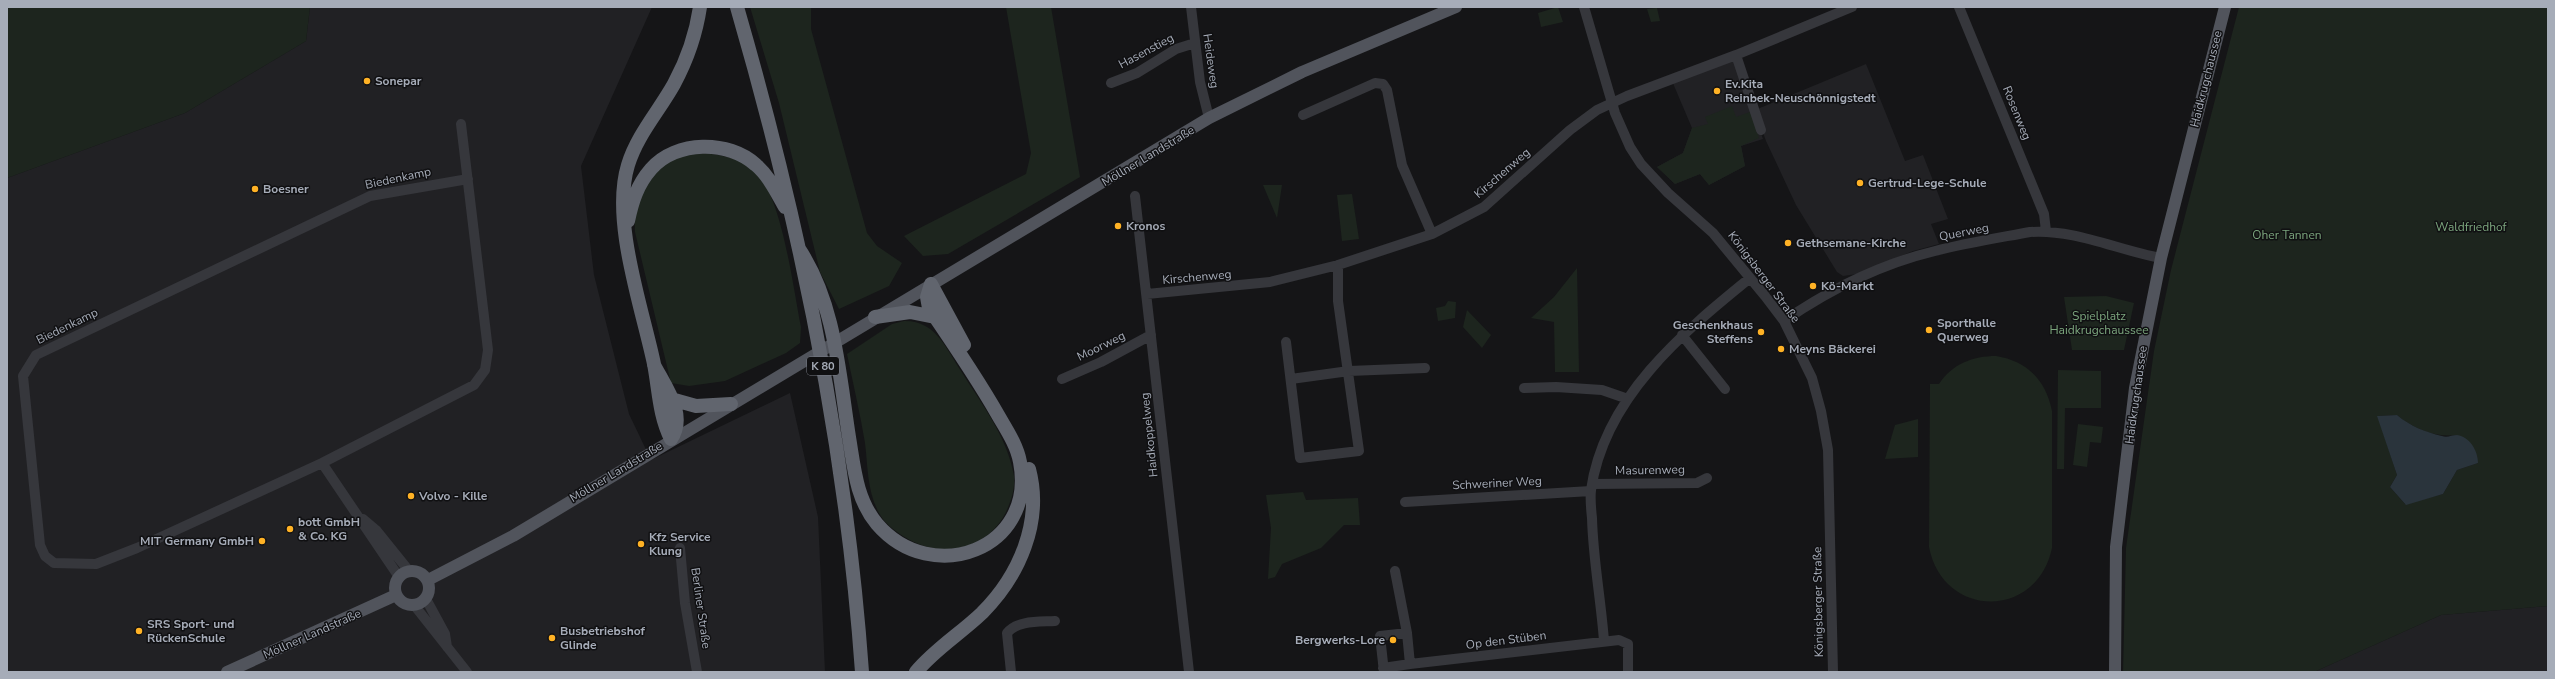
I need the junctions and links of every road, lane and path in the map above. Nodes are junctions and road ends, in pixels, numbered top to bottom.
1 (700, 7) edge
2 (737, 7) edge
3 (1191, 7) edge
4 (1584, 7) edge
5 (1852, 7) edge
6 (1959, 7) edge
7 (2225, 7) edge
8 (1452, 8) edge
9 (1195, 43) junction
10 (1736, 55) junction
11 (1111, 83) dead end
12 (1612, 102) junction
13 (1303, 115) dead end
14 (1209, 118) junction
15 (461, 124) dead end
16 (1761, 130) dead end
17 (468, 179) junction
18 (1135, 196) dead end
19 (792, 219) junction
20 (626, 230) junction
21 (2046, 231) junction
22 (1432, 234) junction
23 (799, 249) junction
24 (2161, 258) junction
25 (1338, 266) junction
26 (1750, 278) junction
27 (931, 284) junction
28 (1147, 294) junction
29 (875, 317) junction
30 (935, 317) junction
31 (1784, 321) junction
32 (1151, 335) junction
33 (1682, 335) junction
34 (1286, 342) dead end
35 (654, 365) junction
36 (1426, 368) dead end
37 (1349, 371) junction
38 (1062, 379) dead end
39 (1291, 379) junction
40 (1524, 388) dead end
41 (1725, 389) dead end
42 (671, 399) junction
43 (1628, 399) junction
44 (731, 404) junction
45 (672, 439) junction
46 (322, 463) junction
47 (1707, 478) dead end
48 (1592, 488) junction
49 (1405, 502) dead end
50 (680, 548) dead end
51 (1395, 571) dead end
52 (404, 574) junction
53 (428, 580) junction
54 (396, 596) junction
55 (426, 599) junction
56 (414, 605) junction
57 (1055, 621) dead end
58 (1407, 633) junction
59 (1604, 641) junction
60 (447, 647) junction
61 (1410, 664) junction
62 (1383, 670) edge
63 (227, 672) edge
64 (467, 672) edge
65 (697, 672) edge
66 (862, 672) edge
67 (916, 672) edge
68 (1011, 672) edge
69 (1189, 672) edge
70 (1628, 672) edge
71 (1833, 672) edge
72 (2114, 672) edge

1 - 20 highway
2 - 19 highway, K 80
3 - 9 street, Heideweg
4 - 12 street, Königsberger Straße
5 - 10 street, Kirschenweg
6 - 21 street, Rosenweg
7 - 24 main road, Haidkrugchaussee
8 - 14 main road, Möllner Landstraße
9 - 11 street, Hasenstieg
9 - 14 street, Heideweg
10 - 12 street, Kirschenweg
10 - 16 street
12 - 22 street, Kirschenweg
12 - 26 street, Königsberger Straße
13 - 22 street
14 - 27 main road, Möllner Landstraße
15 - 17 street, Biedenkamp
17 - 46 street, Biedenkamp
17 - 46 street, Biedenkamp
18 - 28 street, Haidkoppelweg
19 - 20 highway
19 - 23 highway, K 80
20 - 35 highway
21 - 24 street, Querweg
21 - 31 street, Querweg
22 - 25 street, Kirschenweg
23 - 30 highway
23 - 66 highway, K 80
24 - 72 main road, Haidkrugchaussee
25 - 28 street, Kirschenweg
25 - 37 street
26 - 31 street, Königsberger Straße
26 - 33 street
27 - 29 main road, Möllner Landstraße
27 - 30 highway
27 - 67 highway
28 - 32 street, Haidkoppelweg
29 - 30 highway
29 - 44 main road, Möllner Landstraße
31 - 71 street, Königsberger Straße
32 - 38 street, Moorweg
32 - 69 street, Haidkoppelweg
33 - 41 street
33 - 43 street
34 - 39 street
35 - 42 highway
35 - 45 highway
36 - 37 street
37 - 39 street
37 - 39 street
40 - 43 street
42 - 44 highway
42 - 45 highway
43 - 48 street
44 - 45 main road, Möllner Landstraße
45 - 53 main road, Möllner Landstraße
46 - 52 street
47 - 48 street, Masurenweg
48 - 49 street, Schweriner Weg
48 - 59 street
50 - 65 street, Berliner Straße
51 - 58 street
52 - 53 main road
52 - 54 main road
53 - 55 main road
54 - 56 main road
54 - 63 main road, Möllner Landstraße
55 - 56 main road
55 - 60 street
56 - 60 street
57 - 68 street
58 - 61 street
58 - 62 street, Op den Stüben
59 - 61 street, Op den Stüben
59 - 70 street, Op den Stüben
60 - 64 street
61 - 62 street, Op den Stüben

